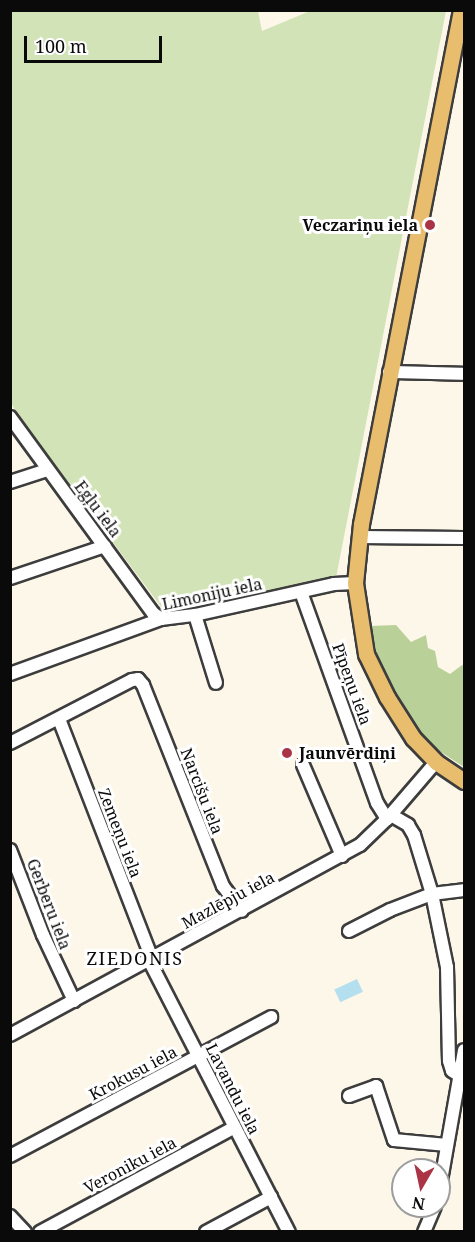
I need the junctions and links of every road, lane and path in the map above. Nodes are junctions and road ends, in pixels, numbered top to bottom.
1 (461, 10) edge
2 (389, 372) junction
3 (465, 374) edge
4 (10, 417) edge
5 (47, 470) junction
6 (10, 482) edge
7 (359, 537) junction
8 (465, 538) edge
9 (105, 546) junction
10 (10, 578) edge
11 (355, 583) junction
12 (301, 592) junction
13 (195, 615) junction
14 (161, 619) junction
15 (10, 674) edge
16 (216, 683) dead end
17 (58, 719) junction
18 (10, 743) edge
19 (436, 762) junction
20 (303, 765) dead end
21 (465, 781) edge
22 (389, 817) junction
23 (10, 850) edge
24 (342, 856) junction
25 (465, 890) edge
26 (432, 894) junction
27 (242, 911) junction
28 (349, 931) dead end
29 (151, 960) junction
30 (74, 1001) junction
31 (271, 1017) dead end
32 (10, 1035) edge
33 (465, 1050) edge
34 (199, 1057) junction
35 (460, 1076) junction
36 (349, 1096) dead end
37 (235, 1127) junction
38 (447, 1145) junction
39 (10, 1156) edge
40 (445, 1158) edge
41 (271, 1197) junction
42 (10, 1216) edge
43 (430, 1218) edge
44 (25, 1232) edge
45 (40, 1232) edge
46 (206, 1232) edge
47 (289, 1232) edge
48 (424, 1232) edge

1 - 2 main road
2 - 3 street
2 - 7 main road
4 - 5 street, Egļu iela
5 - 6 street
5 - 9 street, Egļu iela
7 - 8 street
7 - 11 main road
9 - 10 street
9 - 14 street, Egļu iela
11 - 12 street, Limoniju iela
11 - 19 main road
12 - 13 street, Limoniju iela
12 - 22 street, Pīpeņu iela
13 - 14 street, Limoniju iela
13 - 16 street
14 - 15 street, Limoniju iela
17 - 18 street
17 - 27 street, Narcišu iela
17 - 29 street, Zemeņu iela
19 - 21 main road
19 - 22 street, Mazlēpju iela
20 - 24 street
22 - 24 street, Mazlēpju iela
22 - 26 street
23 - 30 street, Gerberu iela
24 - 27 street, Mazlēpju iela
25 - 26 street
26 - 28 street
26 - 35 street
27 - 29 street, Mazlēpju iela
29 - 30 street, Mazlēpju iela
29 - 34 street, Lavandu iela
30 - 32 street, Mazlēpju iela
31 - 34 street, Krokusu iela
33 - 35 street
34 - 37 street, Lavandu iela
34 - 39 street, Krokusu iela
35 - 38 street
36 - 38 street
37 - 41 street, Lavandu iela
37 - 45 street, Veroniku iela
38 - 40 street
41 - 46 street
41 - 47 street, Lavandu iela
42 - 44 street
43 - 48 street

